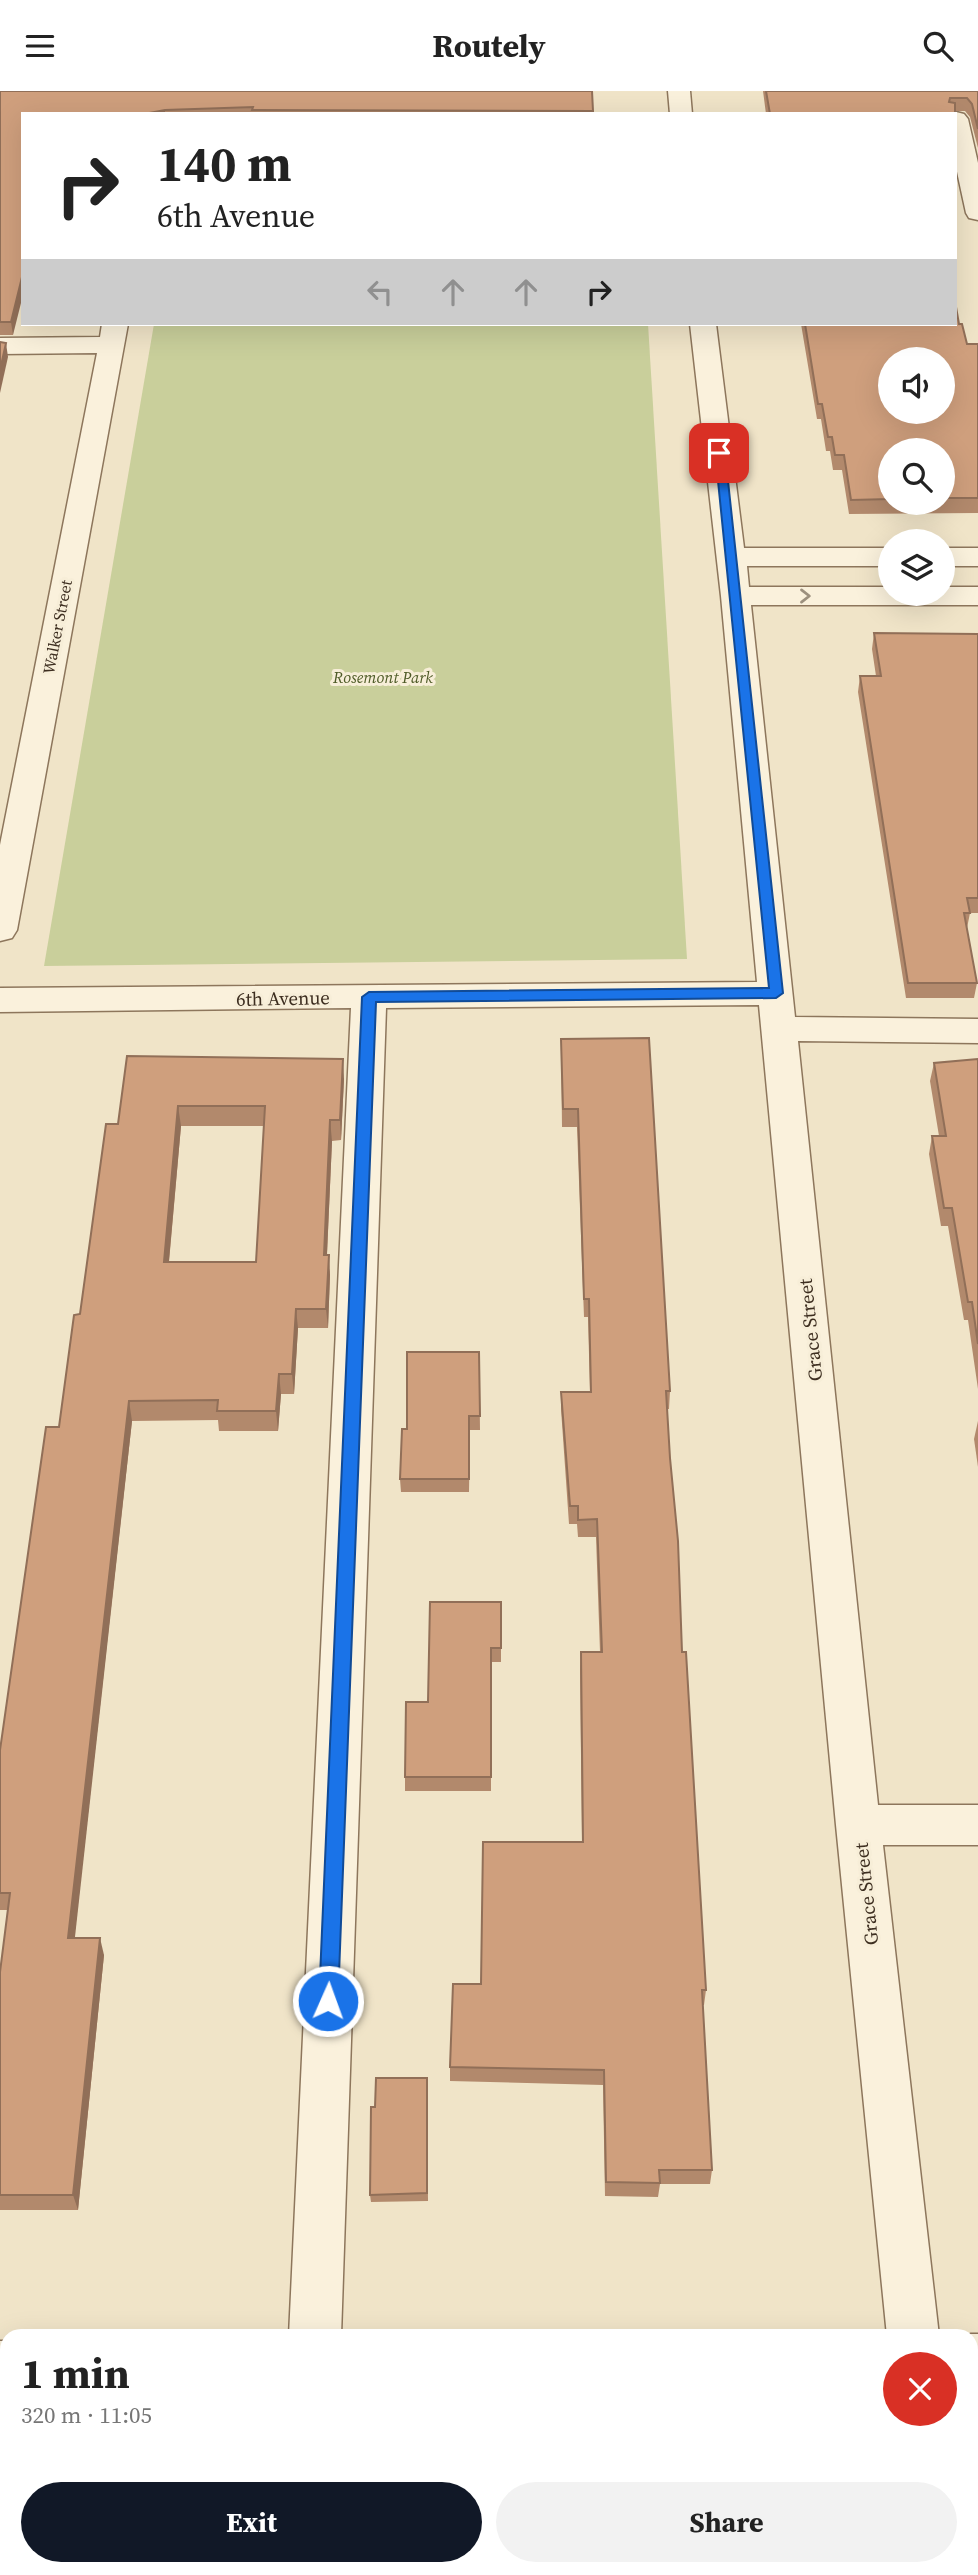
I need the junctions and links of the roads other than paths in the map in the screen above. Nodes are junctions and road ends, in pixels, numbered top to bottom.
1 (679, 91) edge
2 (681, 112) edge
3 (957, 125) edge
4 (978, 213) edge
5 (703, 326) edge
6 (113, 334) edge
7 (0, 346) edge
8 (732, 557) junction
9 (878, 557) edge
10 (955, 557) edge
11 (978, 557) edge
12 (736, 596) junction
13 (978, 596) edge
14 (0, 930) edge
15 (369, 997) junction
16 (0, 1000) edge
17 (778, 1011) junction
18 (978, 1031) edge
19 (858, 1825) junction
20 (978, 1825) edge
21 (314, 2329) edge
22 (912, 2329) edge

1 - 2 street
3 - 4 street
5 - 8 street, Grace Street
6 - 7 street
6 - 14 street, Walker Street
8 - 9 street
8 - 12 street, Grace Street
10 - 11 street
12 -> 13 street
12 - 17 street, Grace Street
15 - 16 street, 6th Avenue
15 - 17 street, 6th Avenue
15 - 21 street
17 - 18 street, 6th Avenue
17 - 19 street, Grace Street
19 - 20 street
19 - 22 street, Grace Street

